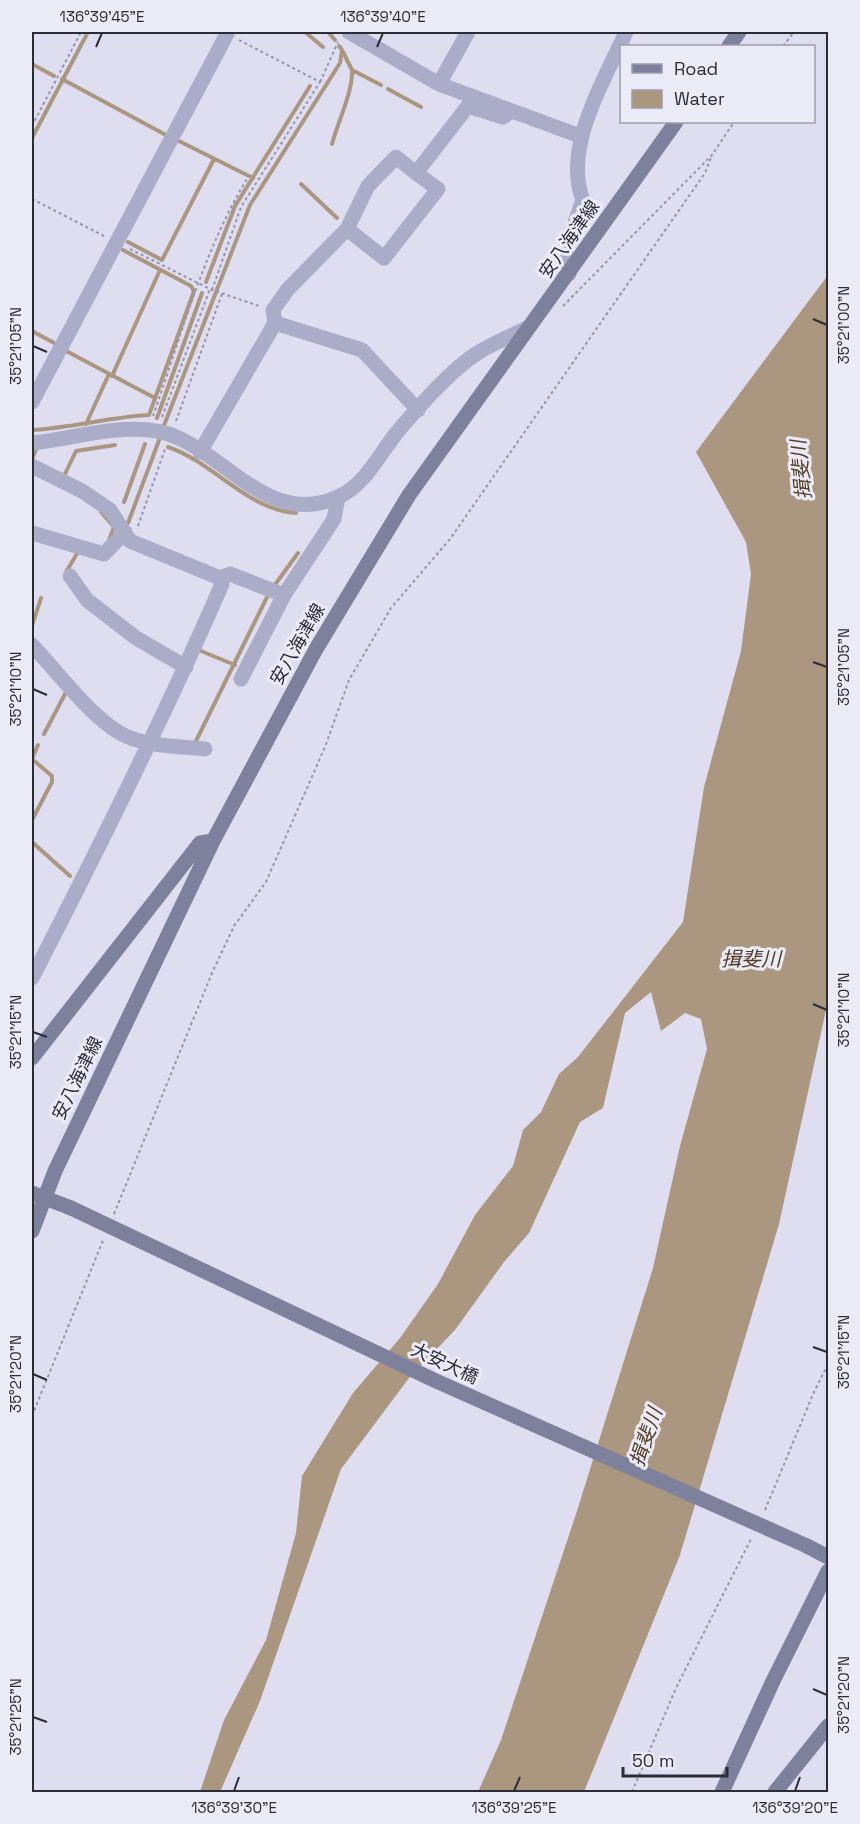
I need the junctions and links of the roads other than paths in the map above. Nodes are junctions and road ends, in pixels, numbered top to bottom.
1 (468, 32) edge
2 (739, 32) edge
3 (227, 33) edge
4 (345, 35) edge
5 (730, 45) edge
6 (620, 46) edge
7 (439, 84) junction
8 (511, 111) junction
9 (675, 123) edge
10 (580, 136) junction
11 (416, 173) junction
12 (347, 229) junction
13 (568, 274) junction
14 (274, 316) junction
15 (530, 327) junction
16 (32, 402) edge
17 (418, 410) junction
18 (32, 443) edge
19 (201, 452) junction
20 (32, 466) edge
21 (338, 497) junction
22 (32, 533) edge
23 (129, 537) junction
24 (70, 576) dead end
25 (220, 578) junction
26 (284, 595) junction
27 (32, 645) edge
28 (186, 667) junction
29 (241, 679) dead end
30 (150, 743) junction
31 (205, 748) dead end
32 (213, 841) junction
33 (32, 978) edge
34 (32, 1058) edge
35 (38, 1196) edge
36 (32, 1231) edge
37 (828, 1557) edge
38 (828, 1571) edge
39 (828, 1726) edge
40 (722, 1792) edge
41 (775, 1792) edge

1 - 7 street
2 - 5 main road
3 - 16 street
4 - 7 street
6 - 10 street
7 - 8 street
8 - 10 street
8 - 11 street
9 - 13 main road, 安八海津線
10 - 13 street
11 - 12 street
11 - 12 street
12 - 14 street
13 - 15 main road, 安八海津線
14 - 17 street
14 - 19 street
15 - 17 street
15 - 32 main road, 安八海津線
17 - 21 street
18 - 19 street
19 - 21 street
20 - 23 street
21 - 26 street
22 - 23 street
23 - 25 street
24 - 28 street
25 - 26 street
25 - 28 street
26 - 29 street
27 - 30 street
28 - 30 street
30 - 31 street
30 - 33 street
32 - 34 main road
32 - 35 main road, 安八海津線
35 - 36 main road, 安八海津線
35 - 37 main road, 大安大橋, bridge
38 - 40 main road
39 - 41 main road

